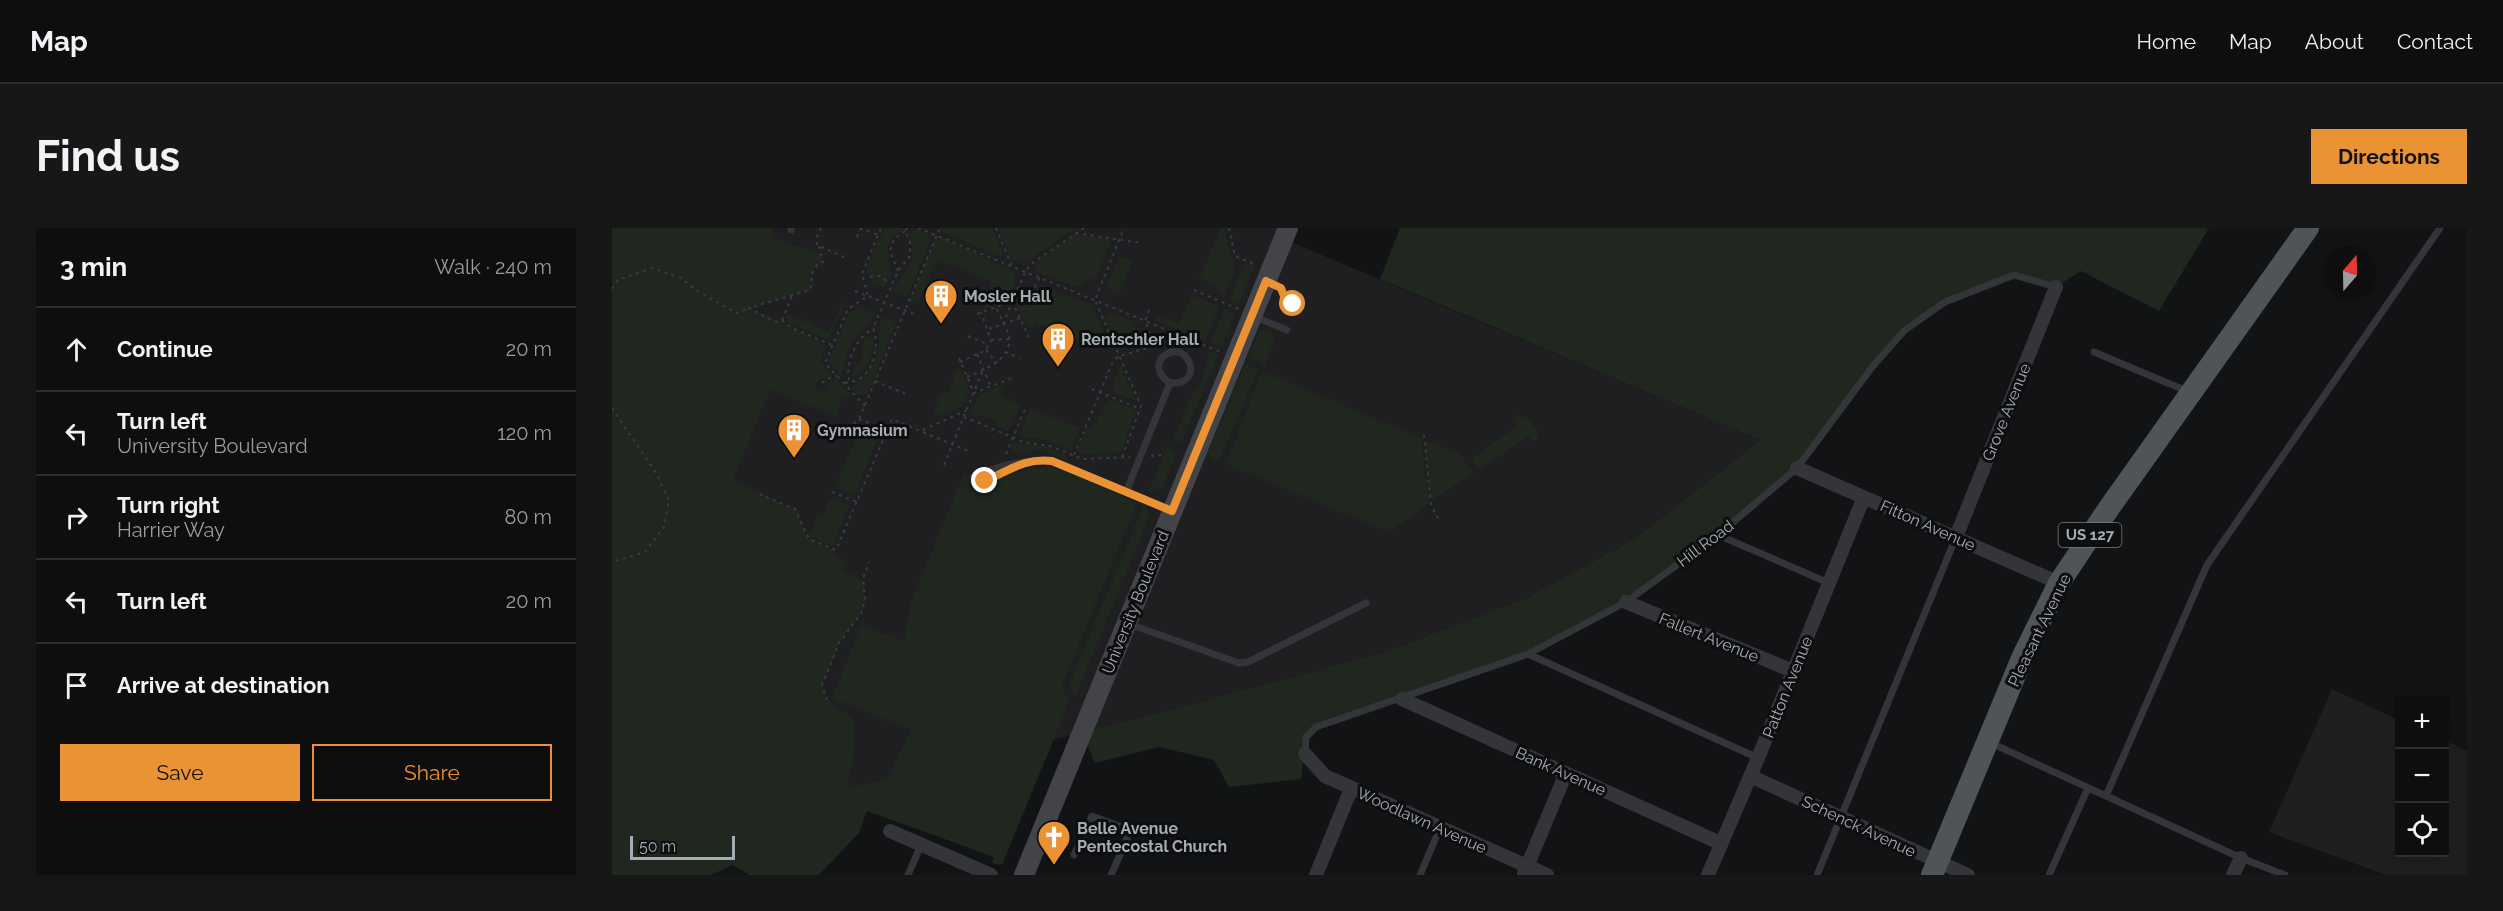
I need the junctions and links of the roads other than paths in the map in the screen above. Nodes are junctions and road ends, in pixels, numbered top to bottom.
1 (1288, 228) edge
2 (2308, 228) edge
3 (2440, 228) edge
4 (2056, 287) joint
5 (1252, 315) junction
6 (1287, 330) dead end
7 (2094, 352) dead end
8 (1170, 383) junction
9 (2191, 393) junction
10 (1023, 462) junction
11 (1797, 468) junction
12 (1126, 492) junction
13 (1864, 497) junction
14 (1172, 511) junction
15 (1718, 535) junction
16 (1956, 537) junction
17 (1829, 583) junction
18 (2059, 583) junction
19 (1626, 602) junction
20 (1366, 603) dead end
21 (1126, 624) junction
22 (1528, 654) junction
23 (1793, 671) junction
24 (1402, 699) junction
25 (1989, 742) junction
26 (1305, 754) joint
27 (1758, 758) junction
28 (1566, 773) junction
29 (1750, 776) junction
30 (2088, 788) junction
31 (1352, 789) junction
32 (2106, 796) junction
33 (1842, 818) junction
34 (1440, 828) junction
35 (890, 831) dead end
36 (1720, 843) junction
37 (921, 845) junction
38 (1074, 855) dead end
39 (2241, 858) junction
40 (1935, 868) edge
41 (1526, 871) edge
42 (908, 875) edge
43 (991, 875) edge
44 (1024, 875) edge
45 (1111, 875) edge
46 (1316, 875) edge
47 (1420, 875) edge
48 (1547, 875) edge
49 (1708, 875) edge
50 (1817, 875) edge
51 (1968, 875) edge
52 (2049, 875) edge
53 (2233, 875) edge
54 (2284, 875) edge

1 - 5 street, University Boulevard
2 - 9 main road, Pleasant Avenue / US 127
3 - 32 lane
4 - 11 lane, Hill Road
4 - 16 street, Grove Avenue
5 - 6 lane
5 - 14 street, University Boulevard
7 - 9 lane
8 - 8 lane
8 - 12 lane
9 - 18 main road, Pleasant Avenue / US 127
10 - 10 lane
10 - 12 lane
11 - 13 street, Fitton Avenue
11 - 15 lane, Hill Road
12 - 14 lane
13 - 16 street, Fitton Avenue
13 - 17 street, Patton Avenue
14 - 21 street, University Boulevard
15 - 17 lane
15 - 19 lane, Hill Road
16 - 18 street, Fitton Avenue
16 - 33 lane
17 - 23 street, Patton Avenue
18 - 25 main road, Pleasant Avenue / US 127
19 - 22 lane, Hill Road
19 - 23 street, Fallert Avenue
20 - 21 lane
21 - 44 street, University Boulevard
22 - 24 lane, Hill Road
22 - 27 lane
23 - 27 street, Patton Avenue
24 - 26 lane, Hill Road
24 - 28 street, Bank Avenue
25 - 30 lane
25 - 40 main road, Pleasant Avenue / US 127
26 - 31 street, Woodlawn Avenue
27 - 29 street, Patton Avenue
28 - 36 street, Bank Avenue
28 - 41 street
29 - 33 street, Schenck Avenue
29 - 36 street, Patton Avenue
30 - 32 lane
30 - 52 lane
31 - 34 street, Woodlawn Avenue
31 - 46 street
32 - 39 lane
33 - 40 street, Schenck Avenue
33 - 50 lane
34 - 41 street, Woodlawn Avenue
34 - 47 lane
35 - 37 street
36 - 49 street, Patton Avenue
37 - 42 lane
37 - 43 street
38 - 45 lane
39 - 53 street
39 - 54 lane
40 - 51 street, Schenck Avenue
41 - 48 street, Woodlawn Avenue

